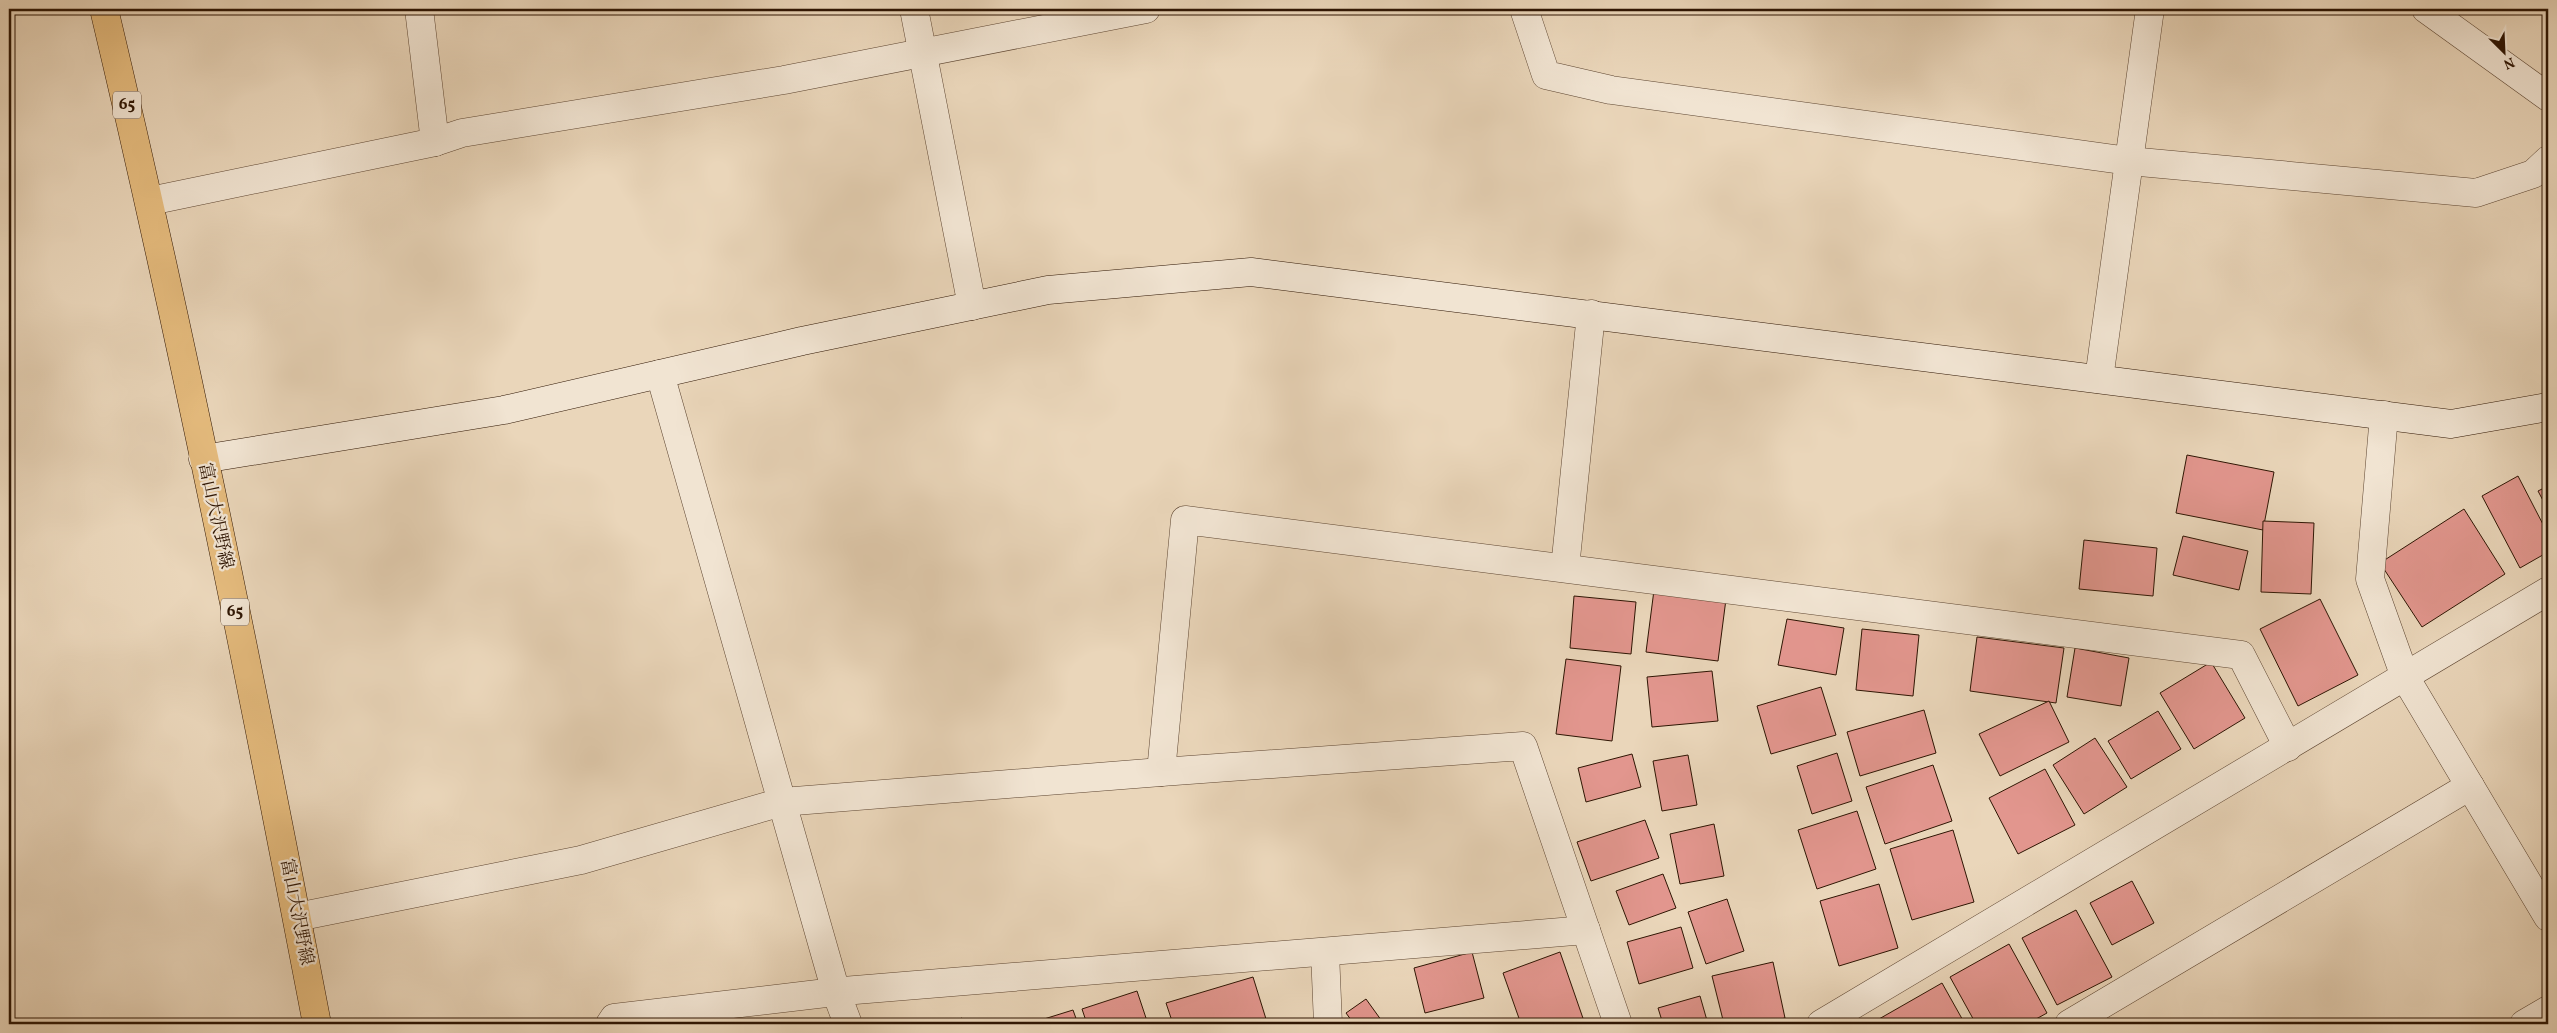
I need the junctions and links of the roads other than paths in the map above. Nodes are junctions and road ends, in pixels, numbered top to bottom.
1 (104, 9) edge
2 (419, 9) edge
3 (914, 9) edge
4 (1146, 9) edge
5 (1524, 9) edge
6 (2150, 9) edge
7 (2426, 9) edge
8 (923, 52) junction
9 (2548, 97) edge
10 (435, 142) junction
11 (2548, 160) edge
12 (2129, 161) junction
13 (150, 201) junction
14 (972, 306) junction
15 (1591, 314) junction
16 (660, 374) junction
17 (2099, 379) junction
18 (2548, 407) edge
19 (2384, 415) junction
20 (203, 459) junction
21 (1565, 568) junction
22 (2548, 591) edge
23 (2405, 676) junction
24 (2288, 747) junction
25 (1161, 772) junction
26 (2470, 786) junction
27 (782, 802) junction
28 (297, 917) junction
29 (2548, 917) edge
30 (1586, 930) junction
31 (1325, 952) junction
32 (836, 992) junction
33 (2548, 1010) edge
34 (317, 1024) edge
35 (610, 1024) edge
36 (848, 1024) edge
37 (1328, 1024) edge
38 (1618, 1024) edge
39 (1822, 1024) edge
40 (2069, 1024) edge
41 (2524, 1024) edge

1 - 13 main road, 富山大沢野線 / 65
2 - 10 street
3 - 8 street
4 - 8 street
5 - 12 street
6 - 12 street
7 - 9 street
8 - 10 street
8 - 14 street
10 - 13 street
11 - 12 street
12 - 17 street
13 - 20 main road, 富山大沢野線 / 65
14 - 15 street
14 - 16 street
15 - 17 street
15 - 21 street
16 - 20 street
16 - 27 street
17 - 19 street
18 - 19 street
19 - 23 street
20 - 28 main road, 富山大沢野線 / 65
21 - 24 street
21 - 25 street
22 - 23 street
23 - 24 street
23 - 26 street
24 - 39 street
25 - 27 street
25 - 30 street
26 - 29 street
26 - 40 street
27 - 28 street
27 - 32 street
28 - 34 main road, 富山大沢野線 / 65
30 - 31 street
30 - 38 street
31 - 32 street
31 - 37 street
32 - 35 street
32 - 36 street
33 - 41 street

